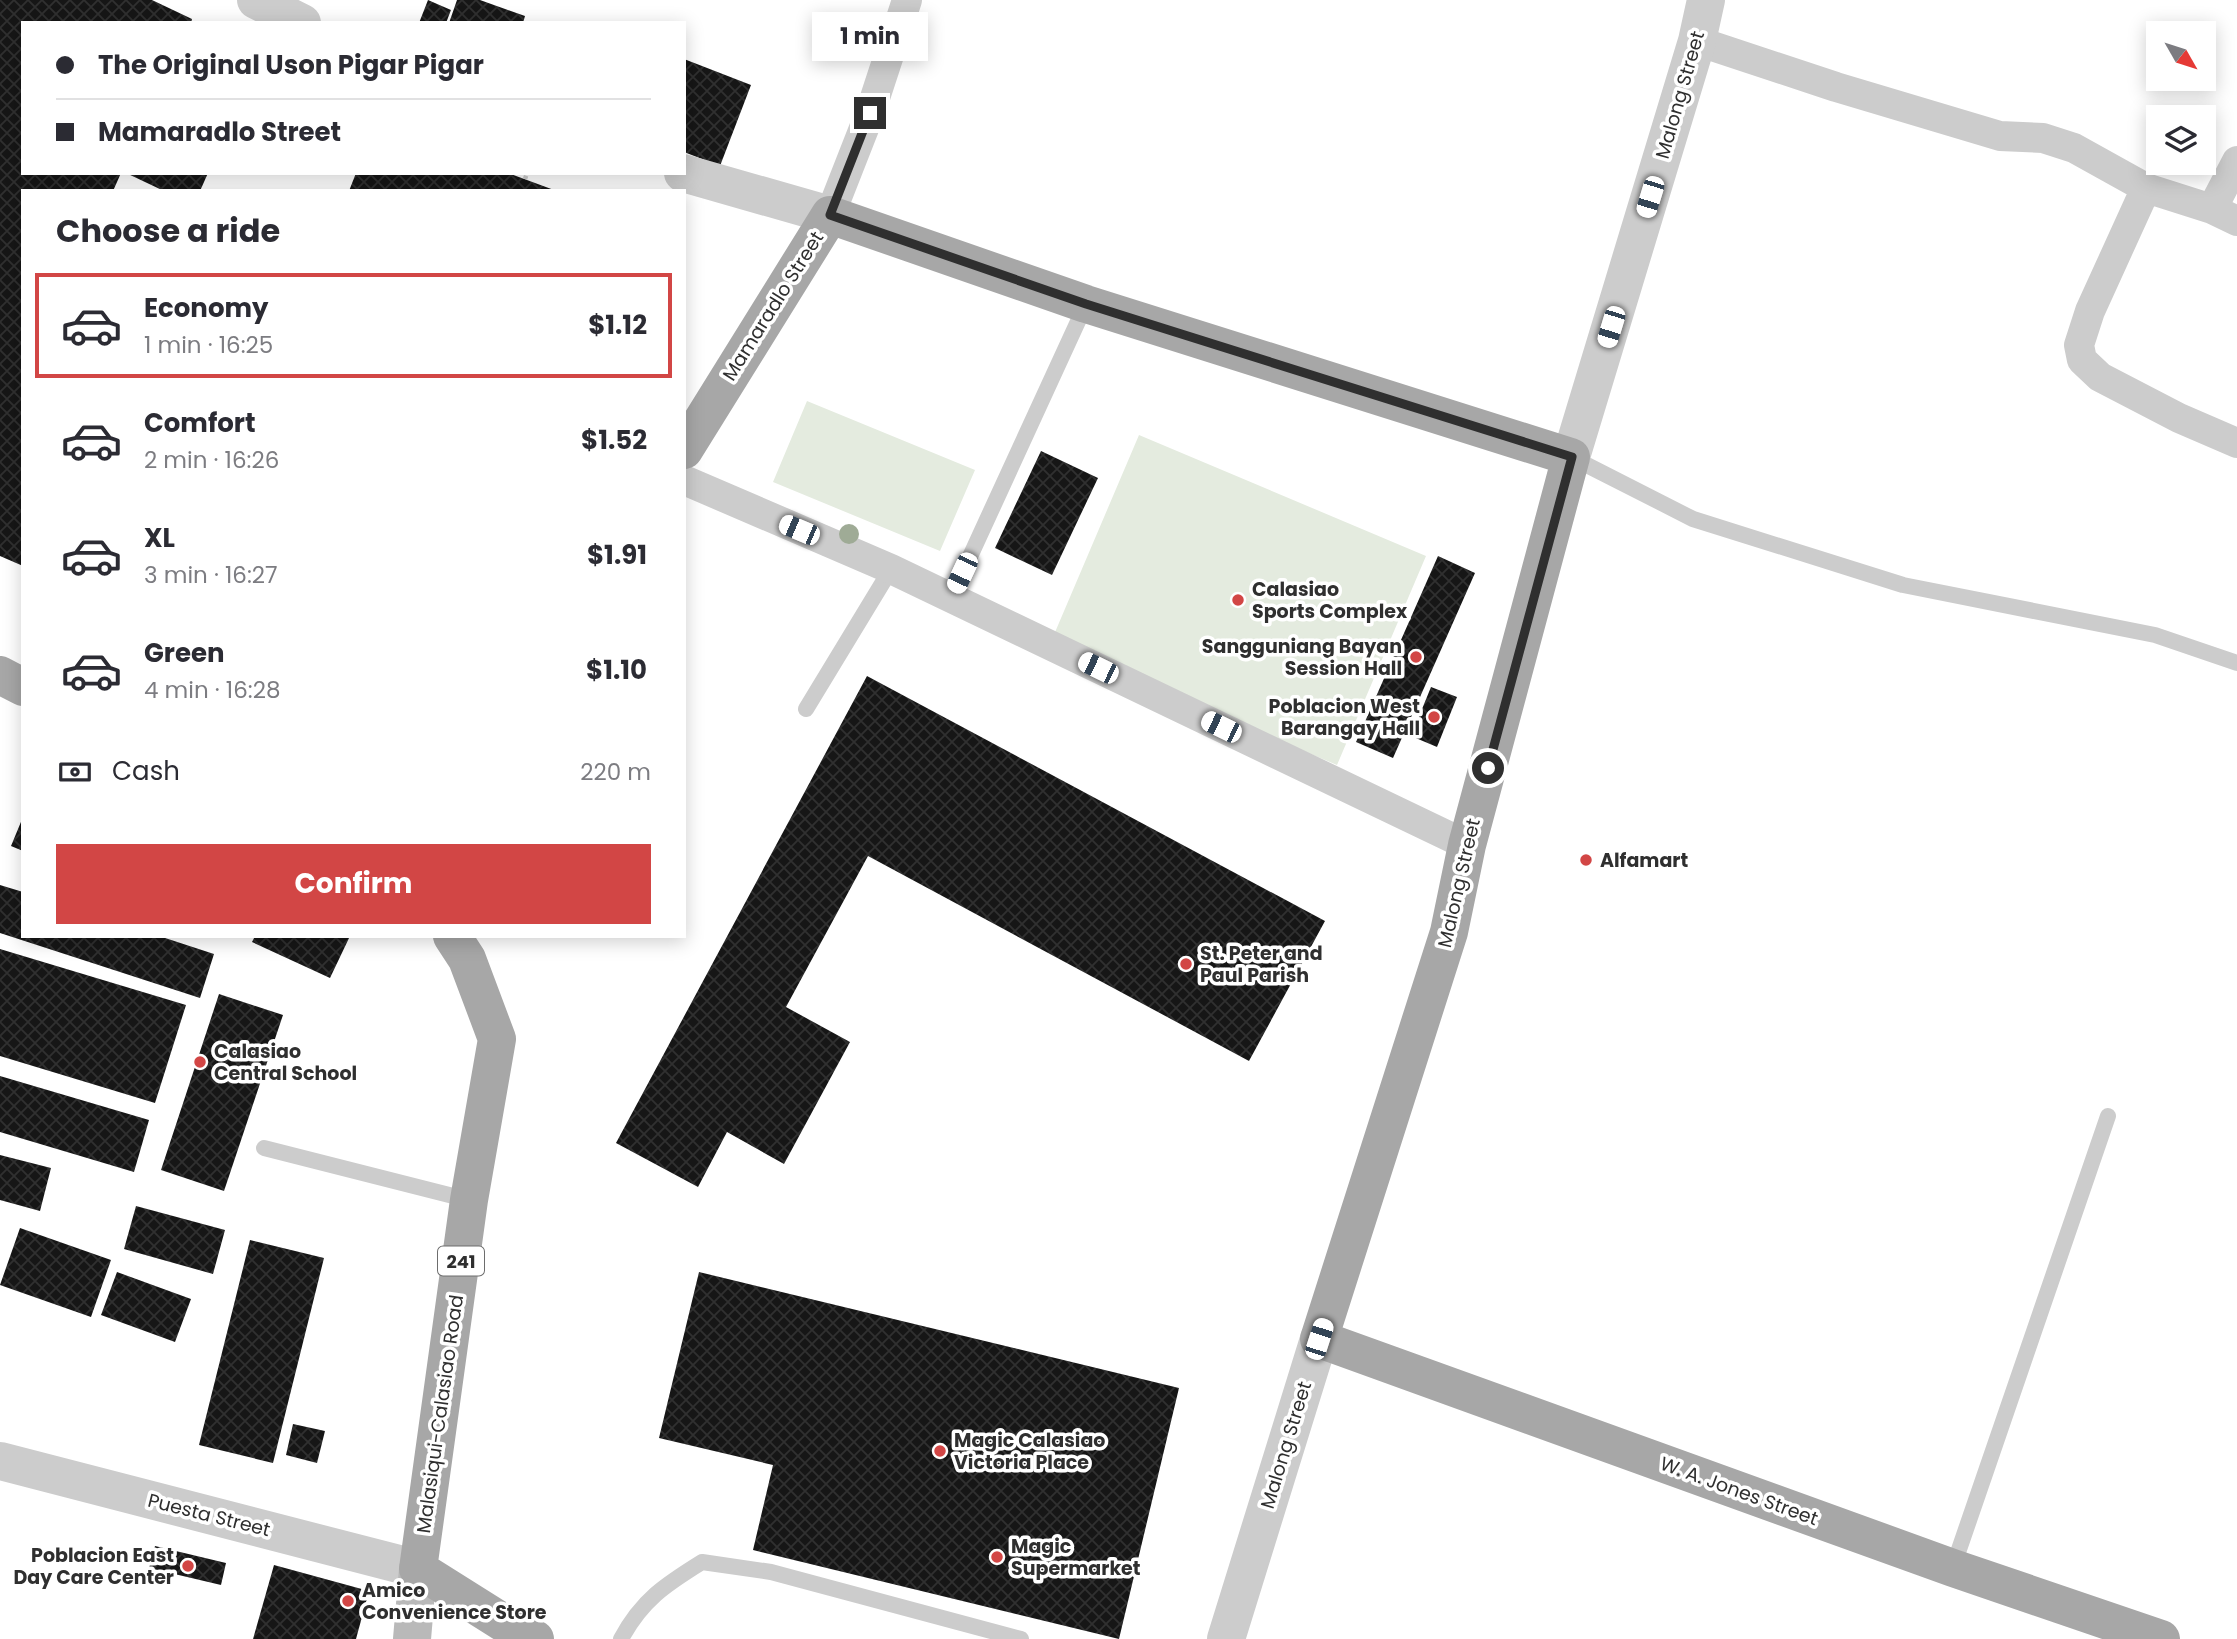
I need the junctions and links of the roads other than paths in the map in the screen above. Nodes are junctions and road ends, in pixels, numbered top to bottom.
1 (256, 0) edge
2 (908, 0) edge
3 (1706, 0) edge
4 (298, 21) edge
5 (1697, 41) junction
6 (2237, 160) edge
7 (686, 174) edge
8 (2146, 188) junction
9 (830, 215) junction
10 (2225, 215) edge
11 (1086, 304) junction
12 (2237, 443) edge
13 (686, 447) edge
14 (1572, 457) junction
15 (686, 481) edge
16 (891, 569) junction
17 (951, 598) junction
18 (2237, 663) edge
19 (0, 676) edge
20 (21, 686) edge
21 (806, 709) dead end
22 (1467, 845) junction
23 (468, 944) edge
24 (2108, 1116) dead end
25 (264, 1148) dead end
26 (469, 1200) junction
27 (1319, 1339) junction
28 (0, 1461) edge
29 (1953, 1568) junction
30 (418, 1569) junction
31 (528, 1638) edge
32 (412, 1639) edge
33 (621, 1639) edge
34 (1021, 1639) edge
35 (1226, 1639) edge
36 (2161, 1639) edge

1 - 4 street
2 - 9 street, Mamaradlo Street
3 - 5 street, Malong Street
5 - 8 street
5 - 14 street, Malong Street
6 - 10 street
7 - 9 street
8 - 10 street
8 - 12 street
9 - 11 main road
9 - 13 main road, Mamaradlo Street
11 - 14 main road
11 - 17 lane
14 - 18 lane
14 - 22 main road, Malong Street
15 - 16 street
16 - 17 street
16 - 21 lane
17 - 22 street
19 - 20 main road
22 - 27 main road, Malong Street
23 - 26 main road, Malasiqui-Calasiao Road / 241
24 - 29 lane
25 - 26 lane
26 - 30 main road, Malasiqui-Calasiao Road / 241
27 - 29 main road, W. A. Jones Street
27 - 35 street, Malong Street
28 - 30 street, Puesta Street
29 - 36 main road, W. A. Jones Street
30 - 31 main road
30 - 32 main road
33 - 34 lane

